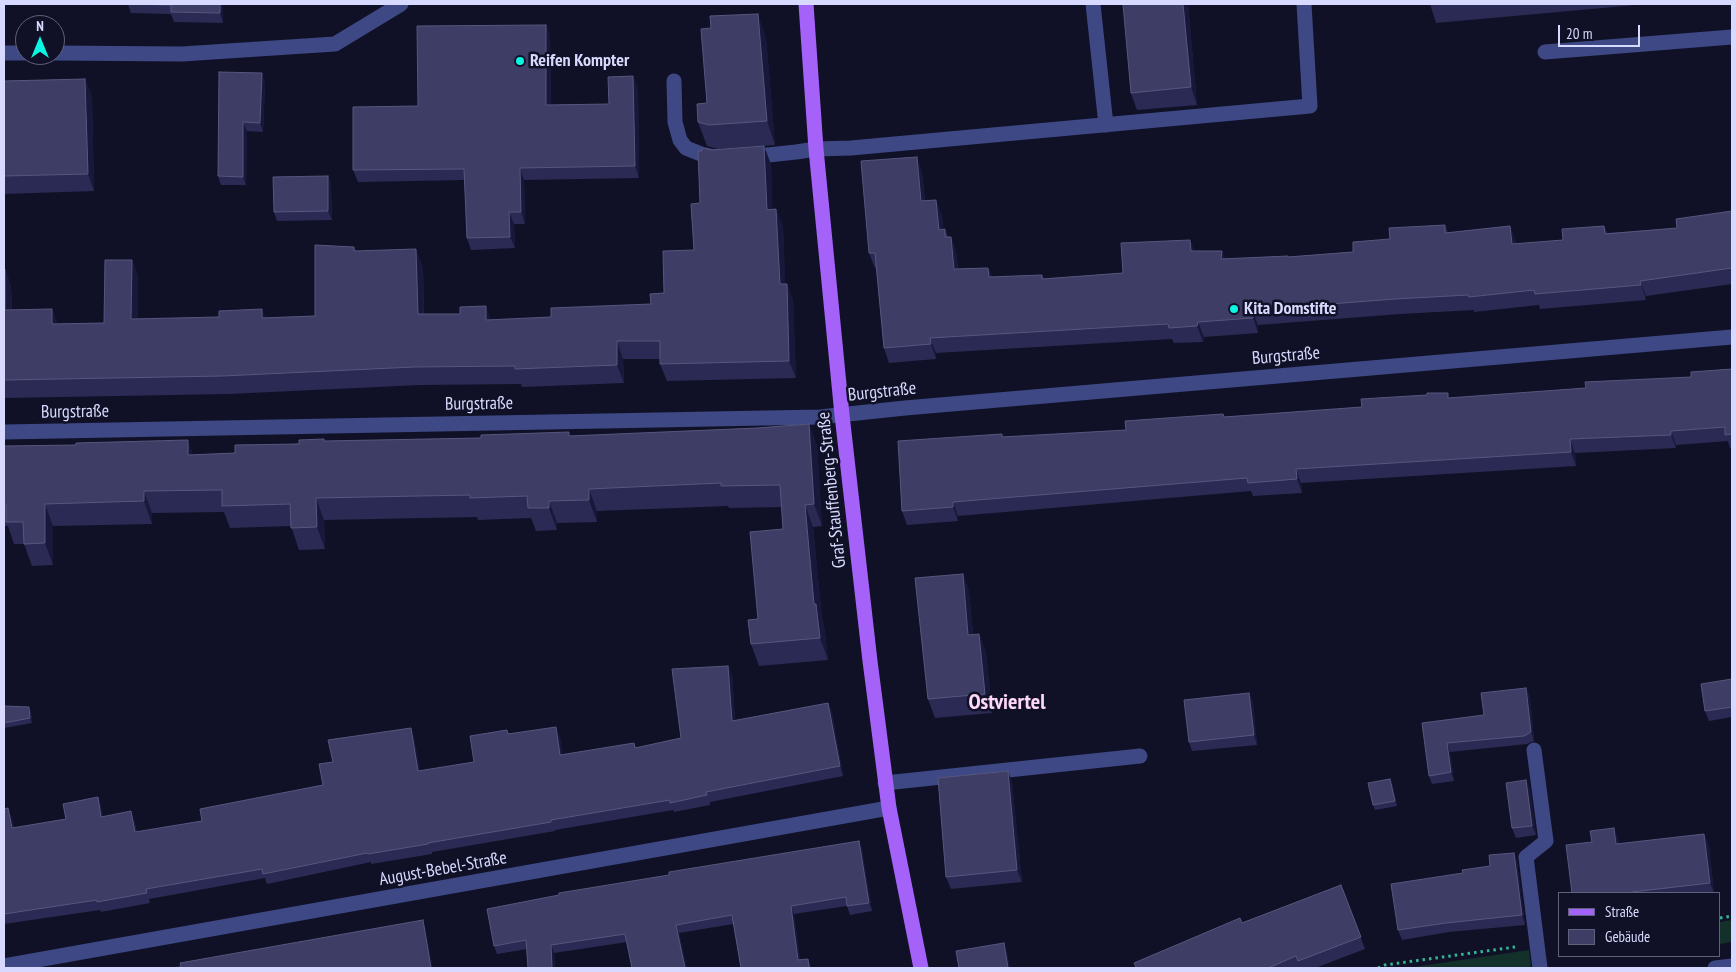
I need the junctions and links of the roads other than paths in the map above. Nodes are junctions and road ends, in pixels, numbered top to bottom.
1 (401, 4) edge
2 (806, 4) edge
3 (1093, 4) edge
4 (1304, 4) edge
5 (1732, 37) edge
6 (1545, 52) dead end
7 (65, 53) edge
8 (674, 81) dead end
9 (1106, 125) junction
10 (816, 149) junction
11 (1732, 337) edge
12 (842, 415) junction
13 (4, 432) edge
14 (1534, 750) dead end
15 (1140, 756) dead end
16 (885, 783) junction
17 (889, 808) junction
18 (4, 966) edge
19 (1732, 966) edge
20 (922, 968) edge
21 (1540, 968) edge
22 (1715, 968) edge

1 - 7 street
2 - 10 main road, Graf-Stauffenberg-Straße
3 - 9 street
4 - 9 street
5 - 6 street
8 - 10 street
9 - 10 street
10 - 12 main road, Graf-Stauffenberg-Straße
11 - 12 street, Burgstraße
12 - 13 street, Burgstraße
12 - 16 main road, Graf-Stauffenberg-Straße
14 - 21 street
15 - 16 street
16 - 17 main road, Graf-Stauffenberg-Straße
17 - 18 street, August-Bebel-Straße
17 - 20 main road, Graf-Stauffenberg-Straße
19 - 22 street

